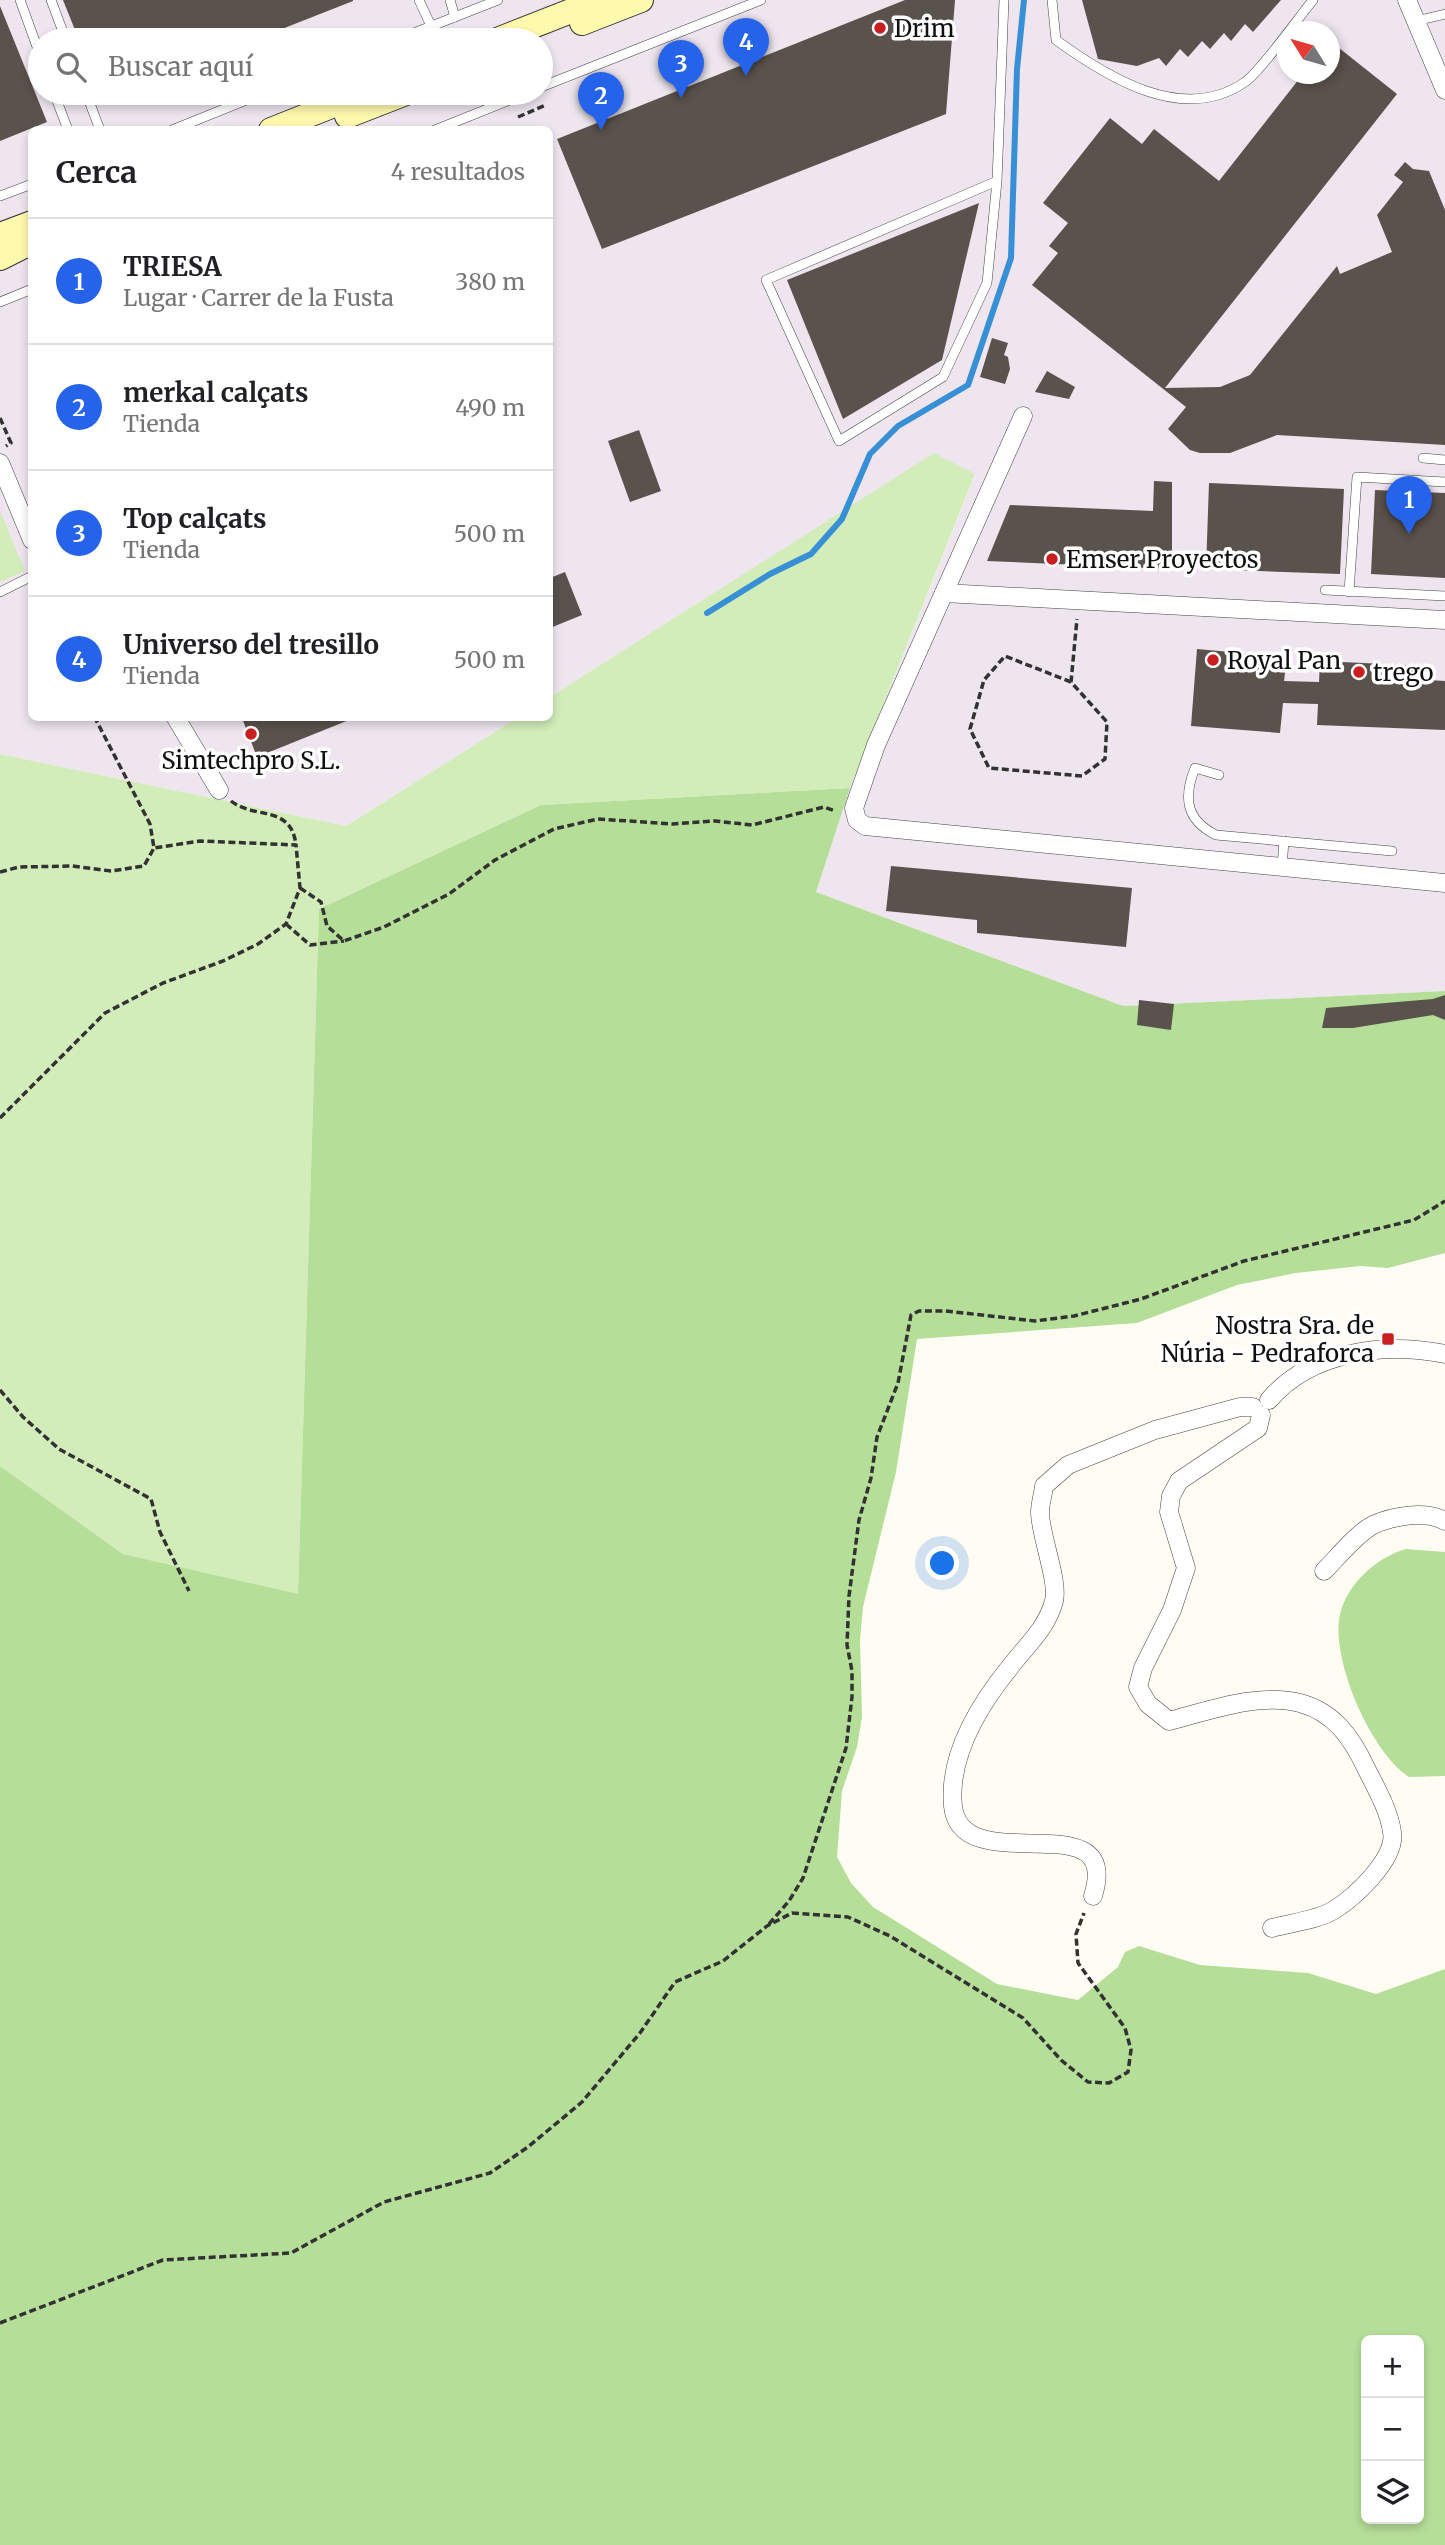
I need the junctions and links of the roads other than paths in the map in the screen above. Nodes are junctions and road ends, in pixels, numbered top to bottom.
1 (20, 0) edge
2 (51, 0) edge
3 (419, 0) edge
4 (450, 0) edge
5 (498, 0) edge
6 (599, 0) edge
7 (641, 0) edge
8 (761, 0) edge
9 (1004, 0) edge
10 (1052, 0) edge
11 (1313, 0) edge
12 (1407, 0) edge
13 (1445, 14) edge
14 (455, 17) junction
15 (1416, 21) junction
16 (431, 26) junction
17 (30, 28) edge
18 (62, 28) edge
19 (426, 28) edge
20 (528, 28) edge
21 (553, 35) edge
22 (1438, 57) edge
23 (553, 82) edge
24 (1445, 90) edge
25 (59, 105) edge
26 (91, 105) edge
27 (234, 105) edge
28 (334, 105) edge
29 (377, 105) edge
30 (497, 105) edge
31 (66, 126) edge
32 (98, 126) edge
33 (182, 126) edge
34 (281, 126) edge
35 (324, 126) edge
36 (445, 126) edge
37 (997, 181) junction
38 (28, 186) edge
39 (0, 196) edge
40 (28, 224) edge
41 (0, 234) edge
42 (28, 244) edge
43 (0, 258) edge
44 (28, 291) edge
45 (0, 302) edge
46 (1023, 416) dead end
47 (1423, 458) dead end
48 (1445, 460) edge
49 (0, 463) edge
50 (1445, 482) edge
51 (28, 530) edge
52 (28, 578) edge
53 (1325, 590) dead end
54 (0, 592) edge
55 (1349, 592) junction
56 (944, 593) junction
57 (1445, 596) edge
58 (1445, 620) edge
59 (178, 721) edge
60 (1219, 775) dead end
61 (219, 790) road end
62 (1284, 841) junction
63 (1392, 851) dead end
64 (1282, 867) junction
65 (1445, 883) edge
66 (1445, 1354) edge
67 (1261, 1408) junction
68 (1445, 1521) edge
69 (1324, 1571) dead end
70 (1093, 1896) road end
71 (1272, 1928) dead end

1 - 17 lane
2 - 18 lane
3 - 16 lane
4 - 14 lane
5 - 14 lane
6 - 20 main road
7 - 21 main road
8 - 23 lane
9 - 37 lane
10 - 11 lane
12 - 15 street
13 - 15 lane
14 - 16 lane
15 - 22 street
16 - 19 lane
22 - 24 street
25 - 31 lane
26 - 32 lane
27 - 33 lane
28 - 34 main road
29 - 35 main road
30 - 36 lane
37 - 37 lane
38 - 39 lane
40 - 41 main road
42 - 43 main road
44 - 45 lane
46 - 56 street
47 - 48 lane
49 - 51 street
50 - 55 lane
52 - 54 lane
53 - 55 lane
55 - 57 lane
56 - 58 street
56 - 64 street
59 - 61 street
60 - 62 lane
62 - 63 lane
62 - 64 lane
64 - 65 street
66 - 67 street
67 - 70 street
67 - 71 street
68 - 69 street

